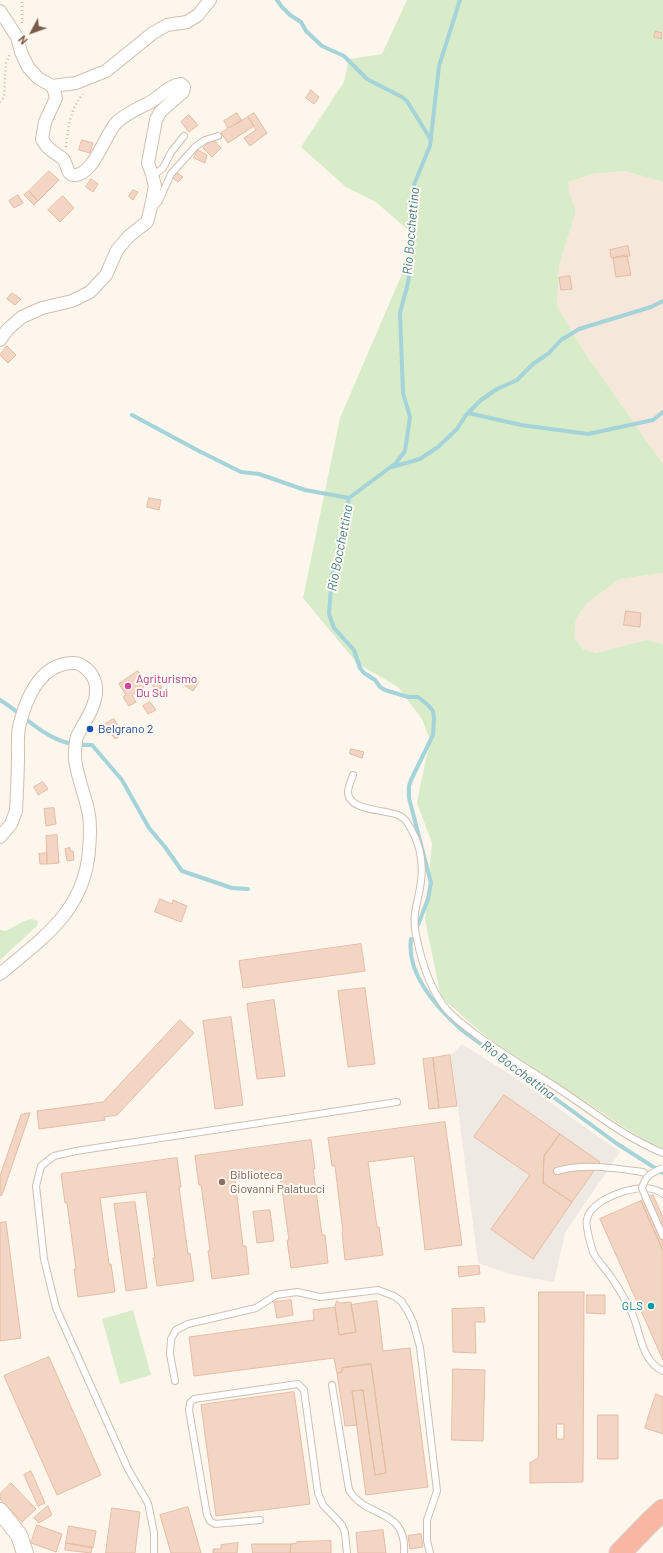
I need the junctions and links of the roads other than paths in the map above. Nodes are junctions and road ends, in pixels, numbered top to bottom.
1 (210, 0) edge
2 (0, 11) edge
3 (52, 86) junction
4 (184, 136) dead end
5 (218, 136) dead end
6 (152, 174) junction
7 (150, 212) junction
8 (0, 340) edge
9 (353, 775) dead end
10 (0, 838) edge
11 (0, 974) edge
12 (397, 1102) dead end
13 (663, 1154) edge
14 (663, 1168) edge
15 (557, 1171) dead end
16 (648, 1176) junction
17 (663, 1194) edge
18 (663, 1236) edge
19 (663, 1371) edge
20 (175, 1381) dead end
21 (332, 1386) dead end
22 (663, 1510) edge
23 (0, 1511) edge
24 (260, 1520) dead end
25 (25, 1553) edge
26 (154, 1553) edge
27 (347, 1553) edge
28 (404, 1553) edge
29 (430, 1553) edge
30 (620, 1553) edge

1 - 3 street
2 - 3 street
3 - 6 street
4 - 6 lane
5 - 7 lane
6 - 7 street
7 - 8 street
9 - 13 lane
10 - 11 street
12 - 26 lane
14 - 16 lane, bridge
15 - 16 lane
16 - 18 lane, bridge
17 - 19 lane
20 - 29 lane
21 - 28 lane
22 - 30 highway
23 - 25 main road
24 - 27 lane

